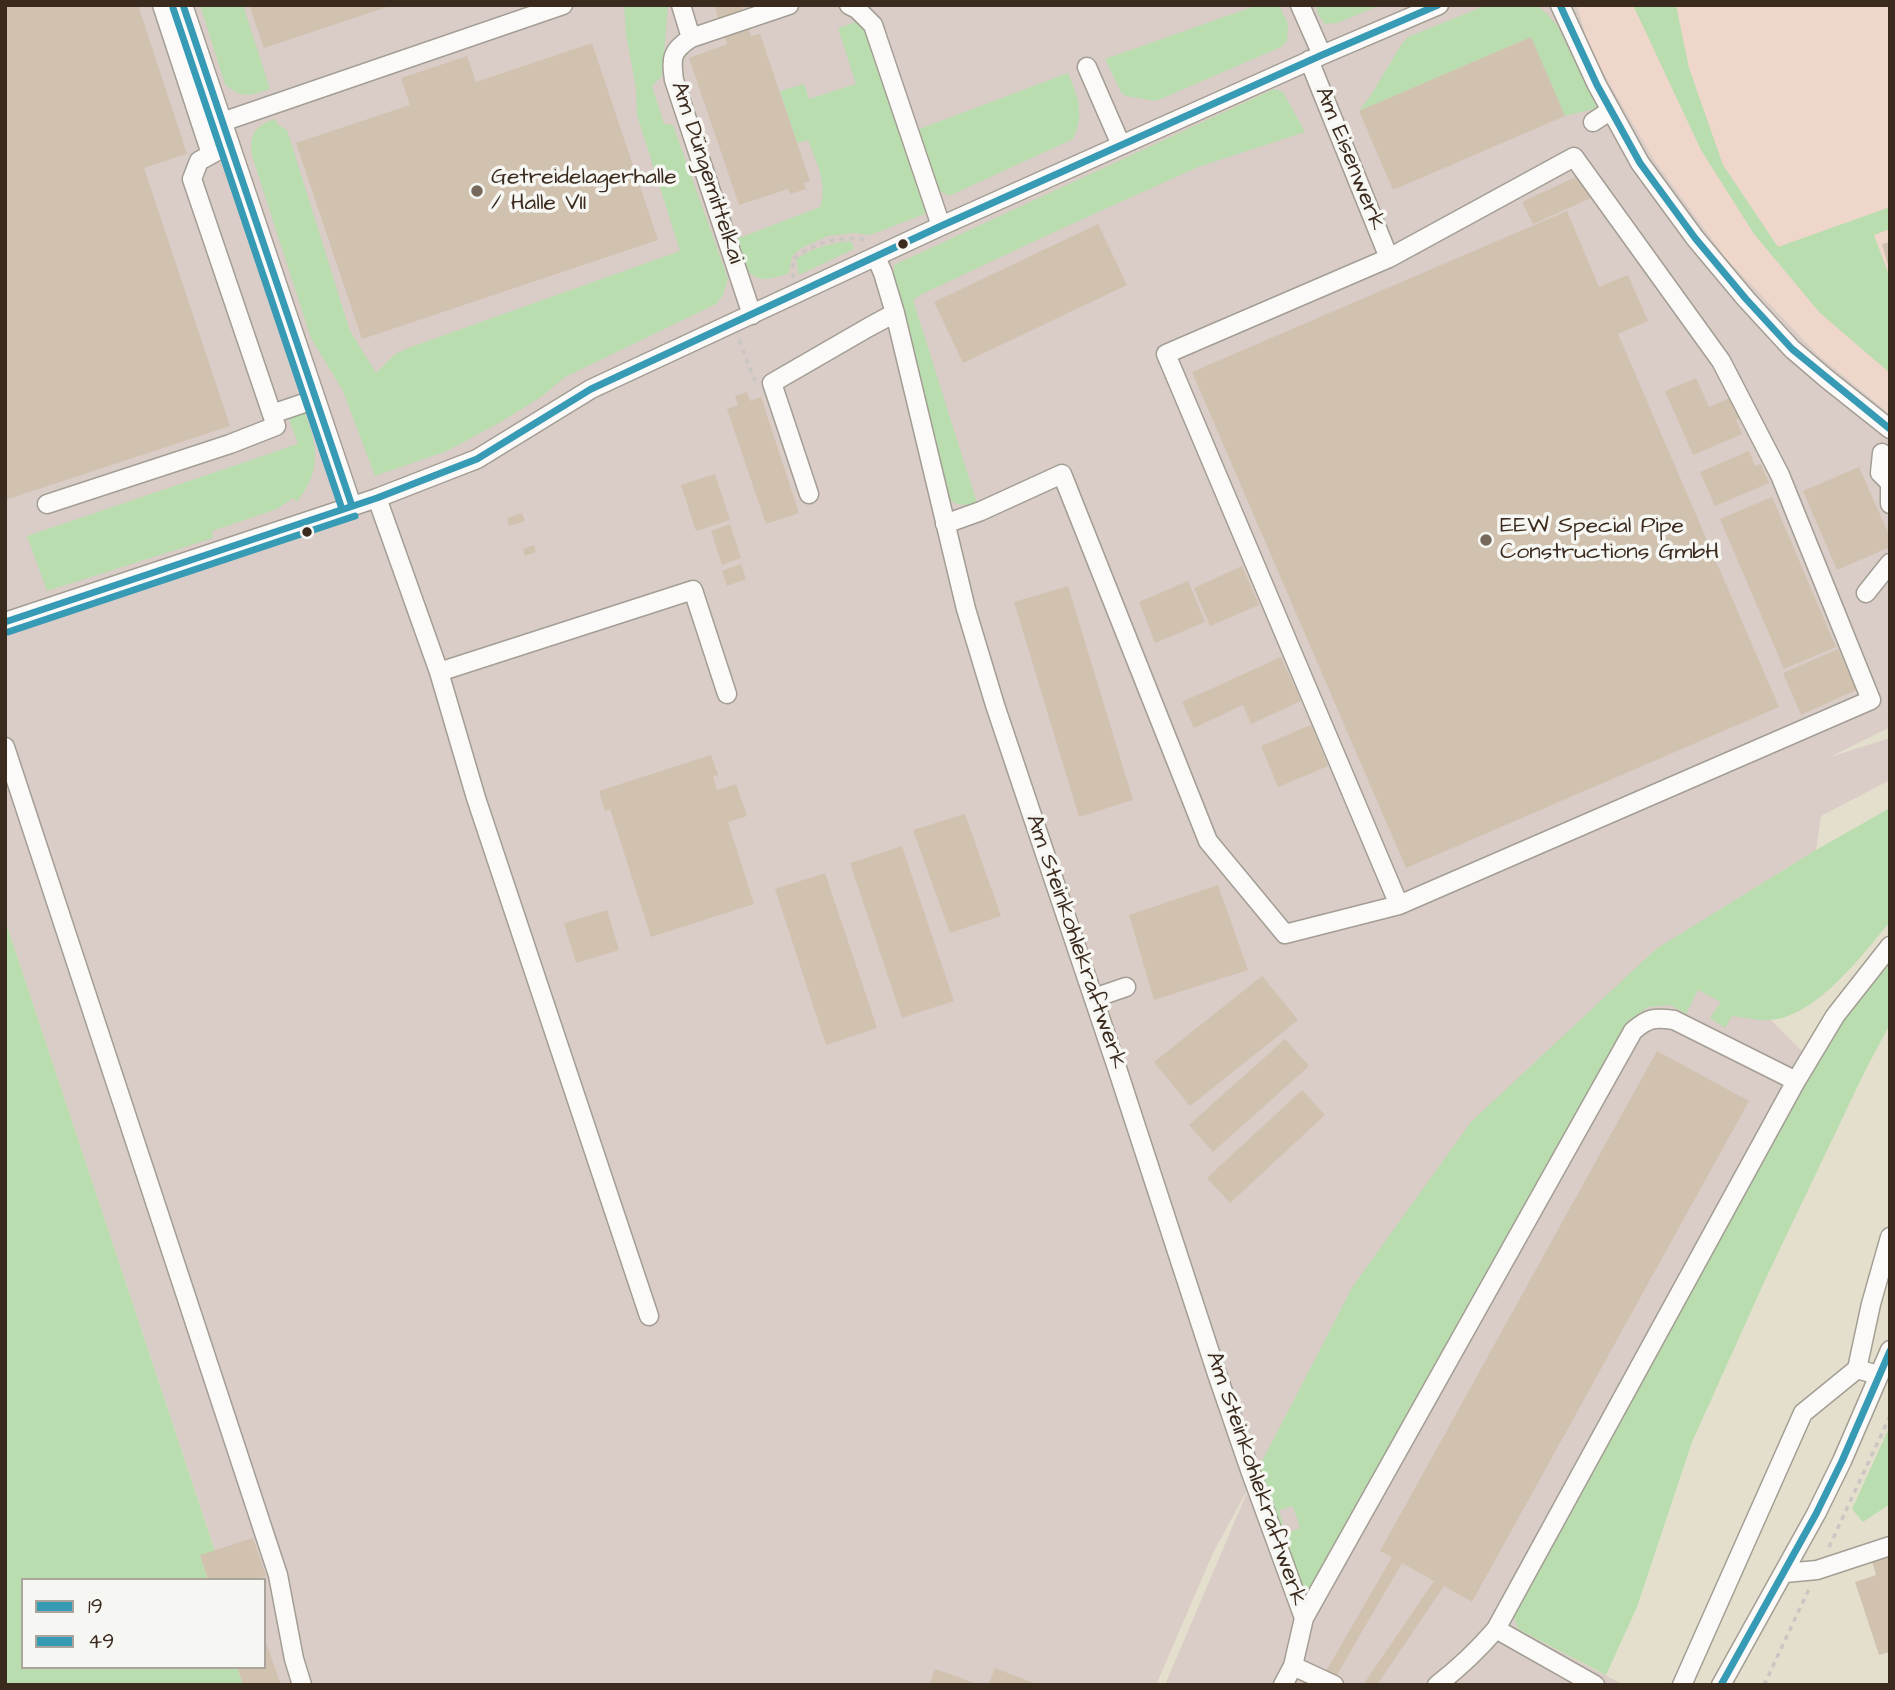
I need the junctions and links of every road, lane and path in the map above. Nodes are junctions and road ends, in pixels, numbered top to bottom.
1 (162, 5) edge
2 (183, 5) edge
3 (563, 5) edge
4 (681, 5) edge
5 (789, 5) edge
6 (849, 5) edge
7 (1300, 5) edge
8 (1439, 5) edge
9 (1560, 5) edge
10 (691, 38) junction
11 (1316, 57) junction
12 (1087, 67) dead end
13 (1611, 110) junction
14 (222, 122) junction
15 (1592, 122) dead end
16 (230, 144) junction
17 (1121, 145) junction
18 (211, 154) junction
19 (941, 226) junction
20 (876, 257) junction
21 (1389, 258) junction
22 (800, 292) junction
23 (895, 313) junction
24 (752, 315) junction
25 (733, 325) junction
26 (772, 383) junction
27 (316, 399) junction
28 (272, 414) junction
29 (1890, 429) edge
30 (1882, 453) dead end
31 (1890, 485) edge
32 (809, 494) dead end
33 (377, 498) junction
34 (47, 504) dead end
35 (1890, 504) edge
36 (352, 506) junction
37 (945, 524) junction
38 (1890, 563) edge
39 (1866, 593) dead end
40 (5, 622) edge
41 (439, 672) junction
42 (727, 694) dead end
43 (5, 747) edge
44 (1399, 905) junction
45 (1890, 946) edge
46 (1126, 987) dead end
47 (1094, 998) junction
48 (1796, 1081) junction
49 (1890, 1237) edge
50 (649, 1316) dead end
51 (1890, 1350) edge
52 (1857, 1369) junction
53 (1878, 1375) junction
54 (1890, 1546) edge
55 (1785, 1573) junction
56 (1304, 1618) junction
57 (1496, 1629) junction
58 (1293, 1666) junction
59 (302, 1685) edge
60 (1283, 1685) edge
61 (1334, 1685) edge
62 (1437, 1685) edge
63 (1595, 1685) edge
64 (1682, 1685) edge
65 (1721, 1685) edge

1 - 18 street
2 - 14 street
3 - 14 street
4 - 10 street
5 - 10 street
6 - 19 street
7 - 11 street, Am Eisenwerk
8 - 11 street
9 - 13 street
10 - 24 street, Am Düngemittelkai
11 - 17 street
11 - 21 street, Am Eisenwerk
12 - 17 street
13 - 15 street
13 - 29 street
14 - 16 street
16 - 18 street
16 - 27 street
17 - 19 street
18 - 28 street
19 - 20 street
20 - 22 street
20 - 22 path
20 - 23 street, Am Steinkohlekraftwerk
21 - 44 street
21 - 44 street
22 - 24 street
23 - 26 street
23 - 37 street, Am Steinkohlekraftwerk
24 - 25 street
25 - 26 path
25 - 33 street
26 - 32 street
27 - 28 street
27 - 36 street
28 - 34 street
30 - 31 street
31 - 35 street
33 - 36 street
33 - 41 street
36 - 40 street
37 - 44 street
37 - 47 street, Am Steinkohlekraftwerk
38 - 39 street
41 - 42 street
41 - 50 street
43 - 59 street
45 - 48 street
46 - 47 street
47 - 56 street, Am Steinkohlekraftwerk
48 - 56 street, Am Steinkohlekraftwerk
48 - 57 street
49 - 52 street
51 - 53 street
52 - 53 street
52 - 64 street
53 - 55 street
54 - 55 street
55 - 65 street
56 - 58 street, Am Steinkohlekraftwerk
57 - 62 street
57 - 63 street
58 - 60 street, Am Steinkohlekraftwerk
58 - 61 street

